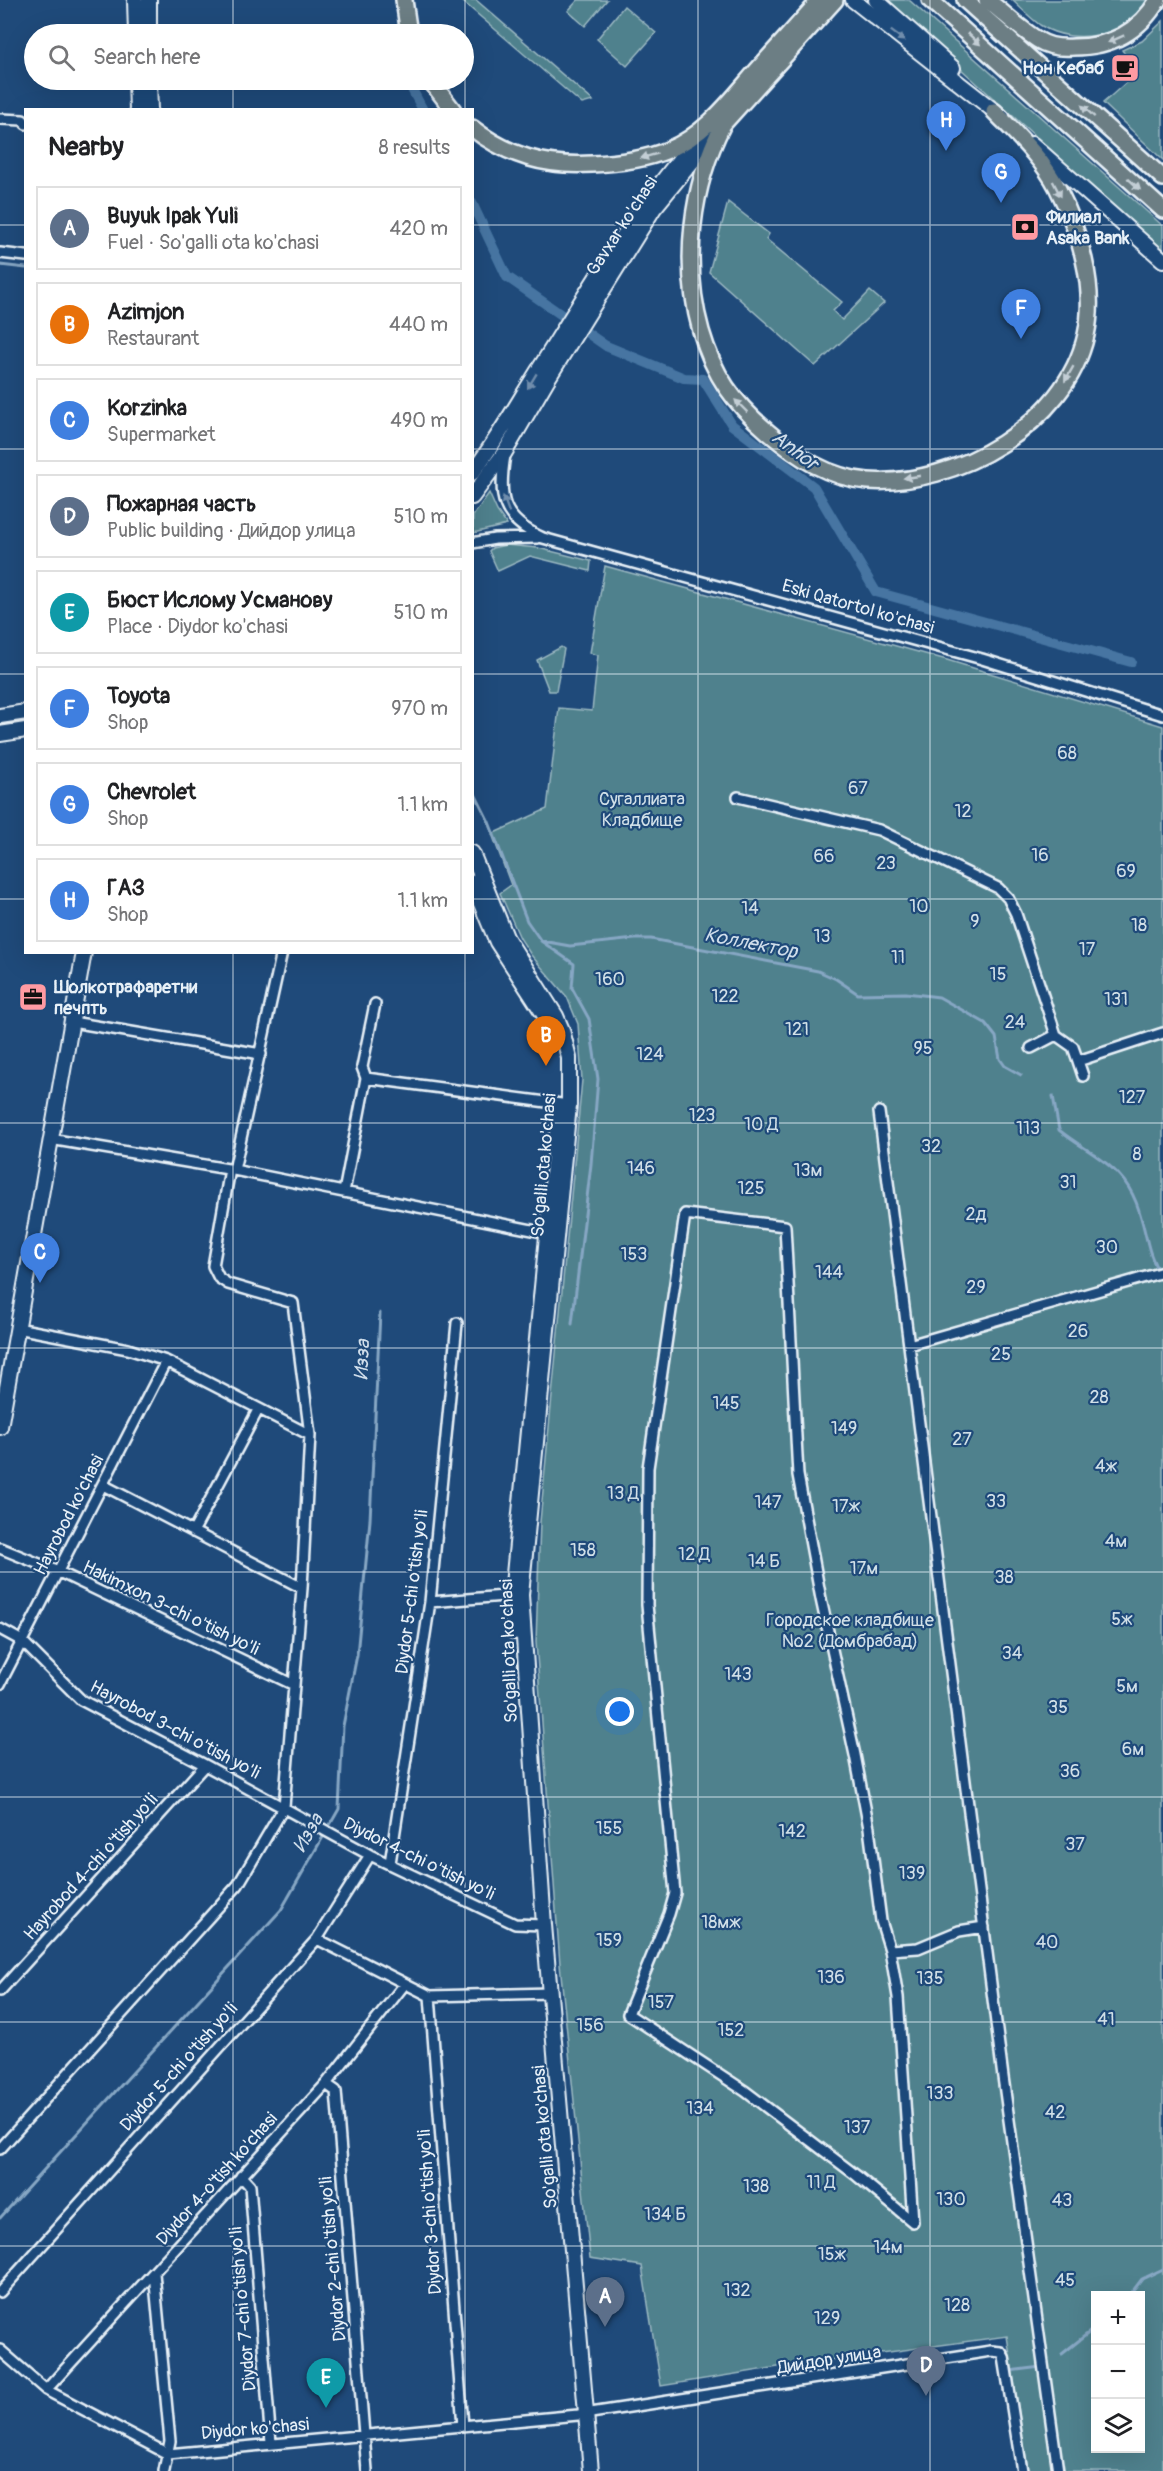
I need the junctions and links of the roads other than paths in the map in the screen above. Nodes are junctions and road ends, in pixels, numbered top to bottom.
1 (135, 0) edge
2 (149, 0) edge
3 (404, 0) edge
4 (820, 0) edge
5 (836, 0) edge
6 (853, 0) edge
7 (876, 0) edge
8 (930, 0) edge
9 (965, 0) edge
10 (987, 0) edge
11 (1158, 0) edge
12 (136, 24) edge
13 (149, 24) edge
14 (408, 24) edge
15 (752, 85) junction
16 (1064, 89) junction
17 (136, 90) edge
18 (149, 90) edge
19 (438, 90) edge
20 (137, 108) edge
21 (150, 108) edge
22 (451, 108) edge
23 (994, 111) junction
24 (0, 119) edge
25 (720, 120) junction
26 (24, 121) edge
27 (474, 129) edge
28 (1163, 178) edge
29 (1163, 210) edge
30 (0, 253) edge
31 (24, 256) edge
32 (1163, 260) edge
33 (568, 335) junction
34 (505, 452) junction
35 (474, 470) edge
36 (474, 494) edge
37 (543, 538) junction
38 (474, 543) edge
39 (24, 712) edge
40 (1163, 715) edge
41 (0, 716) edge
42 (24, 730) edge
43 (0, 734) edge
44 (738, 797) dead end
45 (474, 858) edge
46 (474, 887) edge
47 (84, 954) edge
48 (282, 954) edge
49 (375, 1004) dead end
50 (72, 1023) junction
51 (1163, 1034) edge
52 (1056, 1035) junction
53 (1031, 1048) dead end
54 (261, 1054) junction
55 (1078, 1061) junction
56 (1083, 1076) dead end
57 (366, 1078) junction
58 (564, 1105) junction
59 (879, 1112) dead end
60 (50, 1139) junction
61 (232, 1169) junction
62 (344, 1192) junction
63 (551, 1234) junction
64 (1163, 1272) edge
65 (457, 1323) dead end
66 (17, 1328) junction
67 (909, 1344) junction
68 (166, 1361) junction
69 (258, 1410) junction
70 (0, 1427) edge
71 (310, 1435) junction
72 (103, 1485) junction
73 (193, 1532) junction
74 (0, 1548) edge
75 (59, 1572) junction
76 (302, 1588) junction
77 (516, 1595) junction
78 (429, 1602) junction
79 (0, 1629) edge
80 (22, 1641) junction
81 (0, 1684) edge
82 (294, 1685) junction
83 (206, 1765) junction
84 (284, 1807) junction
85 (370, 1855) junction
86 (390, 1863) junction
87 (541, 1925) junction
88 (984, 1927) junction
89 (317, 1939) junction
90 (890, 1950) junction
91 (404, 1985) junction
92 (2, 1986) edge
93 (547, 1993) junction
94 (430, 1996) junction
95 (326, 2084) junction
96 (0, 2149) edge
97 (242, 2176) junction
98 (154, 2273) junction
99 (0, 2292) edge
100 (0, 2350) edge
101 (46, 2390) junction
102 (582, 2414) junction
103 (463, 2426) junction
104 (364, 2436) junction
105 (270, 2443) junction
106 (168, 2454) junction
107 (164, 2471) edge
108 (367, 2471) edge
109 (583, 2471) edge
110 (591, 2471) edge
111 (1022, 2471) edge
112 (1058, 2471) edge

1 - 12 main road
2 - 13 main road
3 - 14 main road
4 - 15 main road, Gavxar ko'chasi
5 - 15 main road, Gavxar ko'chasi
6 -> 23 main road
7 - 23 main road
8 -> 29 main road
9 - 16 main road
11 -> 10 main road
10 - 16 main road
15 - 25 main road, Gavxar ko'chasi
28 -> 16 main road
17 - 20 main road
18 - 21 main road
19 - 22 main road
23 -> 25 main road
23 - 32 main road
24 - 26 street
25 -> 27 main road
25 - 33 main road, Gavxar ko'chasi
30 - 31 street
33 - 34 main road, Gavxar ko'chasi
33 -> 35 main road, Gavxar ko'chasi
34 - 36 main road, Gavxar ko'chasi
37 -> 34 street, Eski Qatortol ko'chasi
37 - 38 street, Eski Qatortol ko'chasi
37 - 40 street, Eski Qatortol ko'chasi
39 - 41 main road
42 - 43 main road
44 - 52 street
45 - 58 main road, So'galli ota ko'chasi
46 - 58 main road, So'galli ota ko'chasi
47 - 50 main road
48 - 54 street
49 - 57 street
50 - 54 street
50 - 60 main road
51 - 55 street
52 - 53 street
52 - 55 street
54 - 61 street
55 - 56 street
57 - 58 street
57 - 62 street
58 - 63 main road, So'galli ota ko'chasi
59 - 67 street
60 - 61 street
60 - 66 main road
61 - 62 street
61 - 71 street
62 - 63 street
63 - 77 main road, So'galli ota ko'chasi
64 - 67 street
65 - 78 street, Diydor 5-chi o'tish yo'li
66 - 68 street
66 - 70 main road
67 - 88 street
68 - 69 street
68 - 72 street, Hayrobod ko'chasi
69 - 71 street
69 - 73 street
71 - 76 street
72 - 73 street
72 - 75 street, Hayrobod ko'chasi
73 - 76 street
74 - 75 street, Hakimxon 3-chi o'tish yo'li
75 - 80 street, Hayrobod ko'chasi
75 - 82 street, Hakimxon 3-chi o'tish yo'li
76 - 82 street
77 - 78 street
77 - 87 main road, So'galli ota ko'chasi
78 - 86 street, Diydor 5-chi o'tish yo'li
79 - 80 street, Hayrobod 3-chi o'tish yo'li
80 - 81 street, Hayrobod ko'chasi
80 - 83 street, Hayrobod 3-chi o'tish yo'li
82 - 84 street
83 - 84 street, Hayrobod 3-chi o'tish yo'li
83 - 92 street, Hayrobod 4-chi o'tish yo'li
84 - 85 street, Diydor 4-chi o'tish yo'li
84 - 96 street
85 - 86 street, Diydor 4-chi o'tish yo'li
85 - 89 street, Diydor 5-chi o'tish yo'li
86 - 87 street, Diydor 4-chi o'tish yo'li
87 - 93 main road, So'galli ota ko'chasi
88 - 90 street
88 - 112 street
89 - 91 street
89 - 99 street, Diydor 5-chi o'tish yo'li
90 - 90 street
91 - 94 street
91 - 95 street, Diydor 4-o'tish ko'chasi
93 - 94 street
93 - 102 main road, So'galli ota ko'chasi
94 - 103 street, Diydor 3-chi o'tish yo'li
95 - 97 street, Diydor 4-o'tish ko'chasi
95 - 104 street, Diydor 2-chi o'tish yo'li
97 - 98 street, Diydor 4-o'tish ko'chasi
97 - 105 street, Diydor 7-chi o'tish yo'li
98 - 101 street, Diydor 4-o'tish ko'chasi
98 - 106 street
100 - 101 street
101 - 106 street
102 - 103 street, Diydor ko'chasi
102 - 109 main road, So'galli ota ko'chasi
102 - 110 main road, So'galli ota ko'chasi
102 - 111 street, Дийдор улица
103 - 104 street, Diydor ko'chasi
104 - 105 street, Diydor ko'chasi
104 - 108 street, Diydor 2-chi o'tish yo'li
105 - 106 street, Diydor ko'chasi
106 - 107 street

